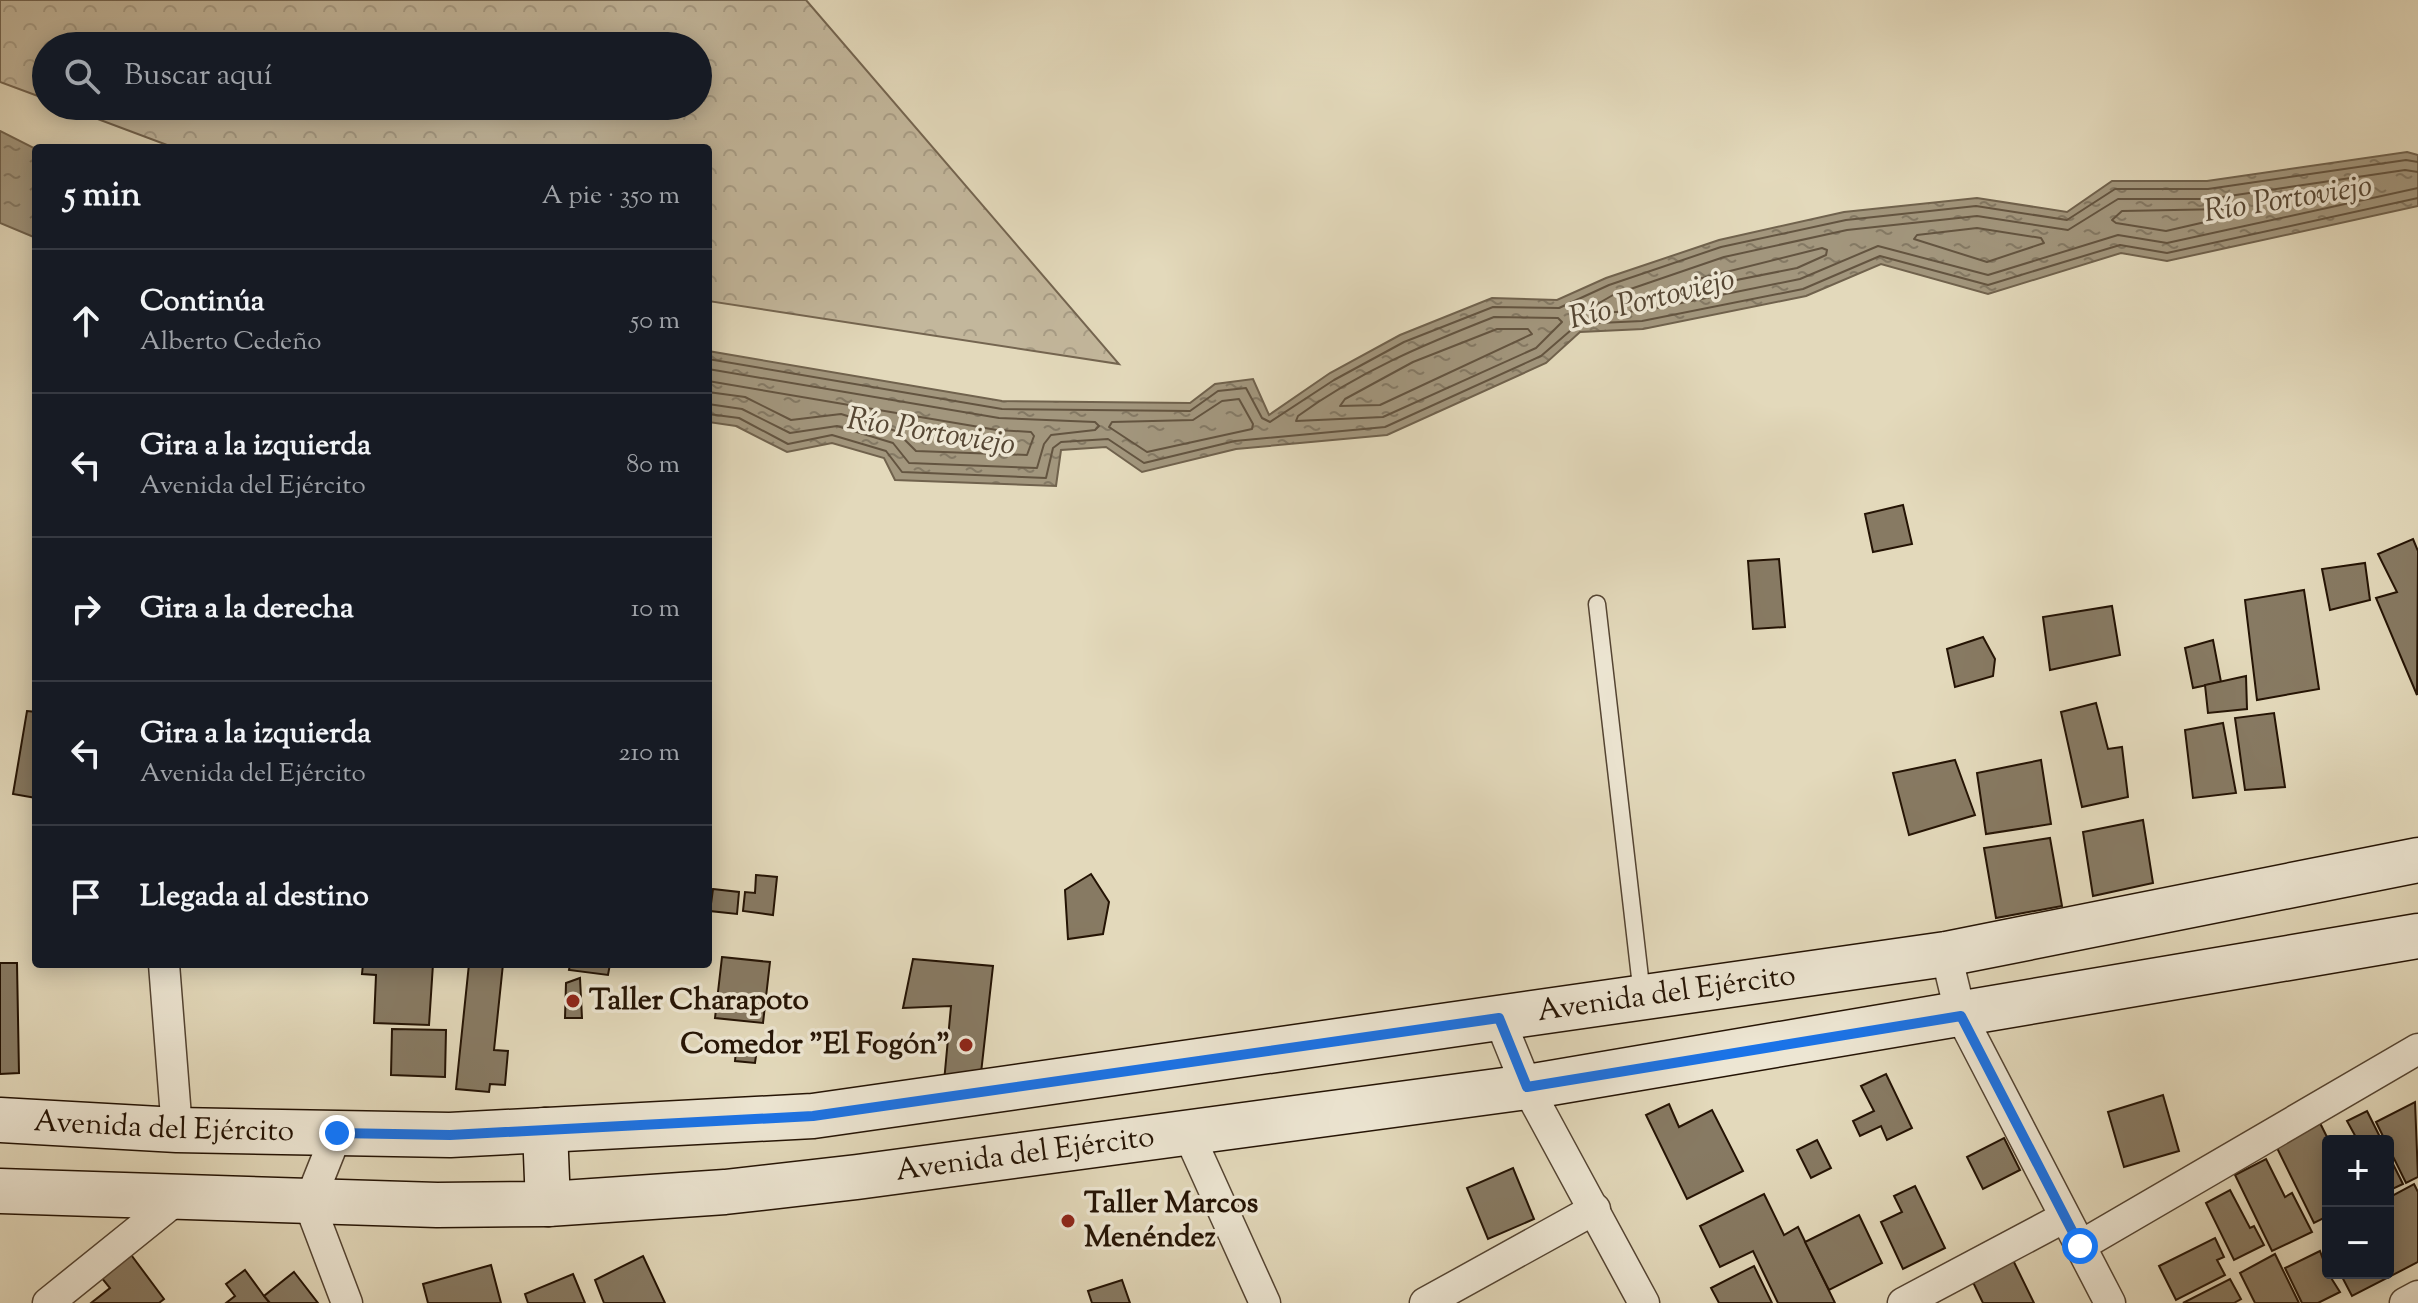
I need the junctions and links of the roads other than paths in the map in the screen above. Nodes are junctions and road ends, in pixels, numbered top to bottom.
1 (1597, 604) dead end
2 (2418, 860) edge
3 (2418, 936) edge
4 (1946, 954) junction
5 (164, 968) edge
6 (1642, 995) junction
7 (1961, 1016) junction
8 (1499, 1018) junction
9 (2418, 1049) edge
10 (1527, 1087) junction
11 (0, 1120) edge
12 (177, 1130) junction
13 (545, 1130) junction
14 (337, 1133) junction
15 (1188, 1133) junction
16 (0, 1191) edge
17 (177, 1199) junction
18 (309, 1203) junction
19 (548, 1204) junction
20 (1595, 1209) junction
21 (2063, 1218) junction
22 (2080, 1246) junction
23 (2418, 1296) edge
24 (48, 1303) edge
25 (347, 1303) edge
26 (1265, 1303) edge
27 (1425, 1303) edge
28 (1644, 1303) edge
29 (1903, 1303) edge
30 (2110, 1303) edge
31 (2405, 1303) edge

1 - 6 lane
2 - 4 main road, Avenida del Ejército
3 - 7 main road, Avenida del Ejército
4 - 6 main road, Avenida del Ejército
4 - 7 street
5 - 12 street
6 - 8 main road, Avenida del Ejército
7 - 10 main road, Avenida del Ejército
7 - 21 street
8 - 10 street
8 - 13 main road, Avenida del Ejército
9 - 22 street
10 - 15 main road, Avenida del Ejército
10 - 20 street
11 - 12 main road, Avenida del Ejército
12 - 14 main road, Avenida del Ejército
13 - 14 main road, Avenida del Ejército
13 - 19 main road
14 - 18 street
15 - 19 main road, Avenida del Ejército
15 - 26 street
16 - 17 main road, Avenida del Ejército
17 - 18 main road, Avenida del Ejército
17 - 24 street
18 - 19 main road, Avenida del Ejército
18 - 25 street
20 - 27 street
20 - 28 street
21 - 22 street
21 - 29 street
22 - 30 street
23 - 31 street

